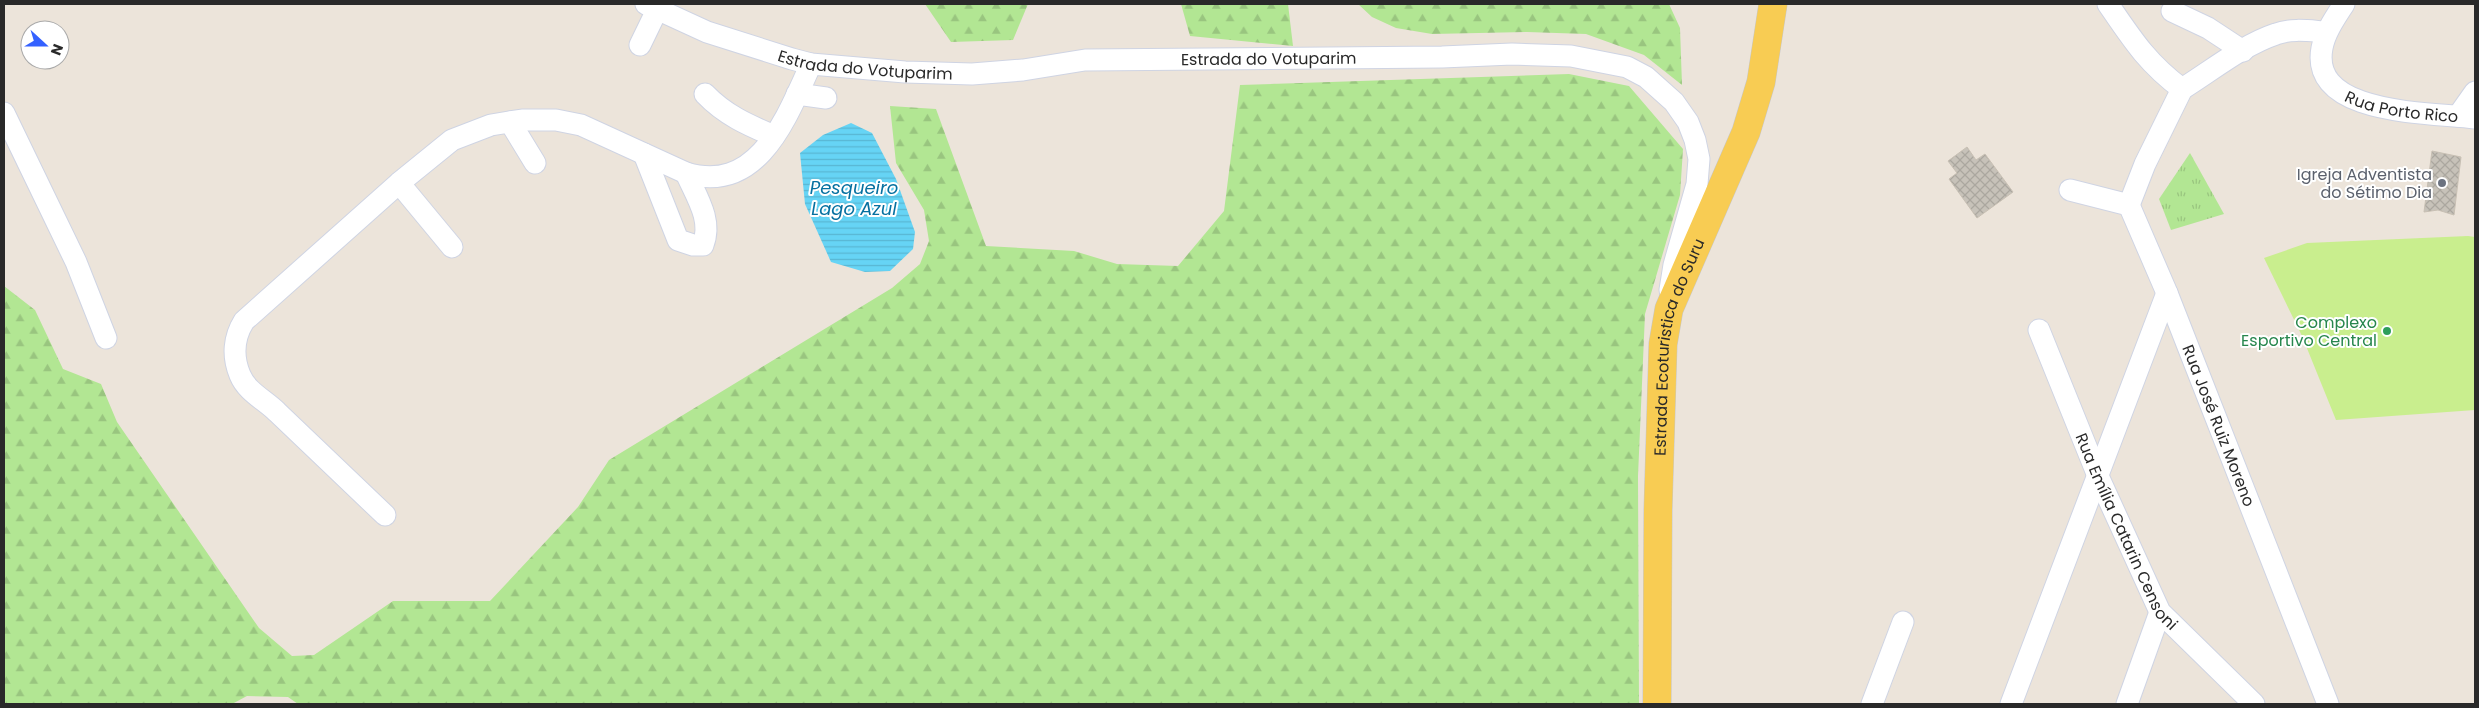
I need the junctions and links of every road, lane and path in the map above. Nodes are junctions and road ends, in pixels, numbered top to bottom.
1 (1774, 4) edge
2 (2108, 4) edge
3 (2344, 4) edge
4 (651, 7) edge
5 (2172, 11) dead end
6 (2326, 32) junction
7 (640, 45) dead end
8 (2242, 51) junction
9 (811, 64) junction
10 (2182, 89) junction
11 (2475, 92) edge
12 (705, 94) dead end
13 (797, 94) junction
14 (826, 98) dead end
15 (4, 113) edge
16 (2467, 117) edge
17 (510, 122) junction
18 (774, 136) junction
19 (644, 154) junction
20 (535, 164) dead end
21 (686, 173) junction
22 (399, 183) junction
23 (2070, 190) dead end
24 (2129, 206) junction
25 (452, 247) dead end
26 (2167, 293) junction
27 (1669, 309) junction
28 (2039, 330) dead end
29 (106, 338) dead end
30 (2098, 476) junction
31 (385, 515) dead end
32 (2160, 612) junction
33 (1903, 622) dead end
34 (1657, 704) edge
35 (1872, 704) edge
36 (2011, 704) edge
37 (2127, 704) edge
38 (2254, 704) edge
39 (2328, 704) edge

1 - 27 main road, Estrada Ecoturistica do Suru
2 - 10 street
3 - 6 street, Rua Porto Rico
4 - 7 street
4 - 9 street, Estrada do Votuparim
5 - 8 street
6 - 8 street
6 - 16 street, Rua Porto Rico
8 - 10 street
9 - 13 street
9 - 27 street, Estrada do Votuparim
10 - 24 street
11 - 16 street
12 - 18 street
13 - 14 street
13 - 18 street
15 - 29 street
17 - 19 street
17 - 20 street
17 - 22 street
18 - 21 street
19 - 21 street
19 - 21 street
22 - 25 street
22 - 31 street
23 - 24 street
24 - 26 street, Rua José Ruiz Moreno
26 - 30 street
26 - 39 street, Rua José Ruiz Moreno
27 - 34 main road, Estrada Ecoturistica do Suru
28 - 30 street, Rua Emília Catarin Censoni
30 - 32 street, Rua Emília Catarin Censoni
30 - 36 street
32 - 37 street
32 - 38 street, Rua Emília Catarin Censoni
33 - 35 street

